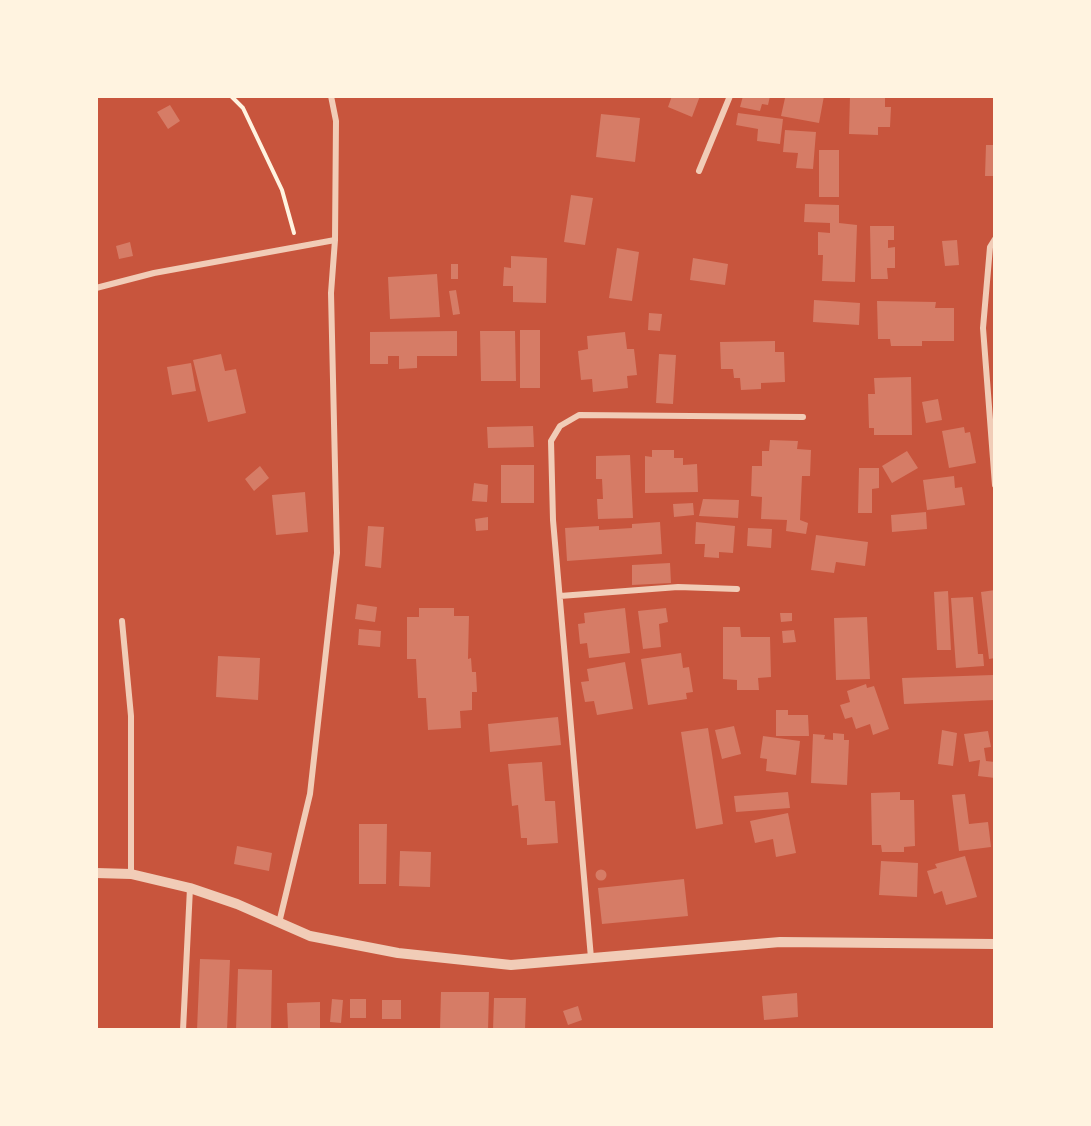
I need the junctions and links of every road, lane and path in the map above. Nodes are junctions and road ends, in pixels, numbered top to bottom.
1 (231, 96) edge
2 (331, 96) edge
3 (730, 96) edge
4 (699, 171) dead end
5 (995, 239) edge
6 (335, 240) junction
7 (298, 245) junction
8 (96, 288) edge
9 (803, 417) dead end
10 (993, 460) edge
11 (995, 485) edge
12 (737, 589) dead end
13 (560, 596) junction
14 (122, 621) dead end
15 (96, 873) edge
16 (131, 874) junction
17 (190, 888) junction
18 (279, 923) junction
19 (995, 944) edge
20 (591, 960) junction
21 (183, 1030) edge

1 - 7 path
2 - 6 street
3 - 4 street
5 - 10 street
6 - 7 street
6 - 18 street
7 - 8 street
9 - 13 street
10 - 11 street
12 - 13 street
13 - 20 street
14 - 16 street
15 - 16 street
16 - 17 street
17 - 18 street
17 - 21 street
18 - 20 street
19 - 20 street

